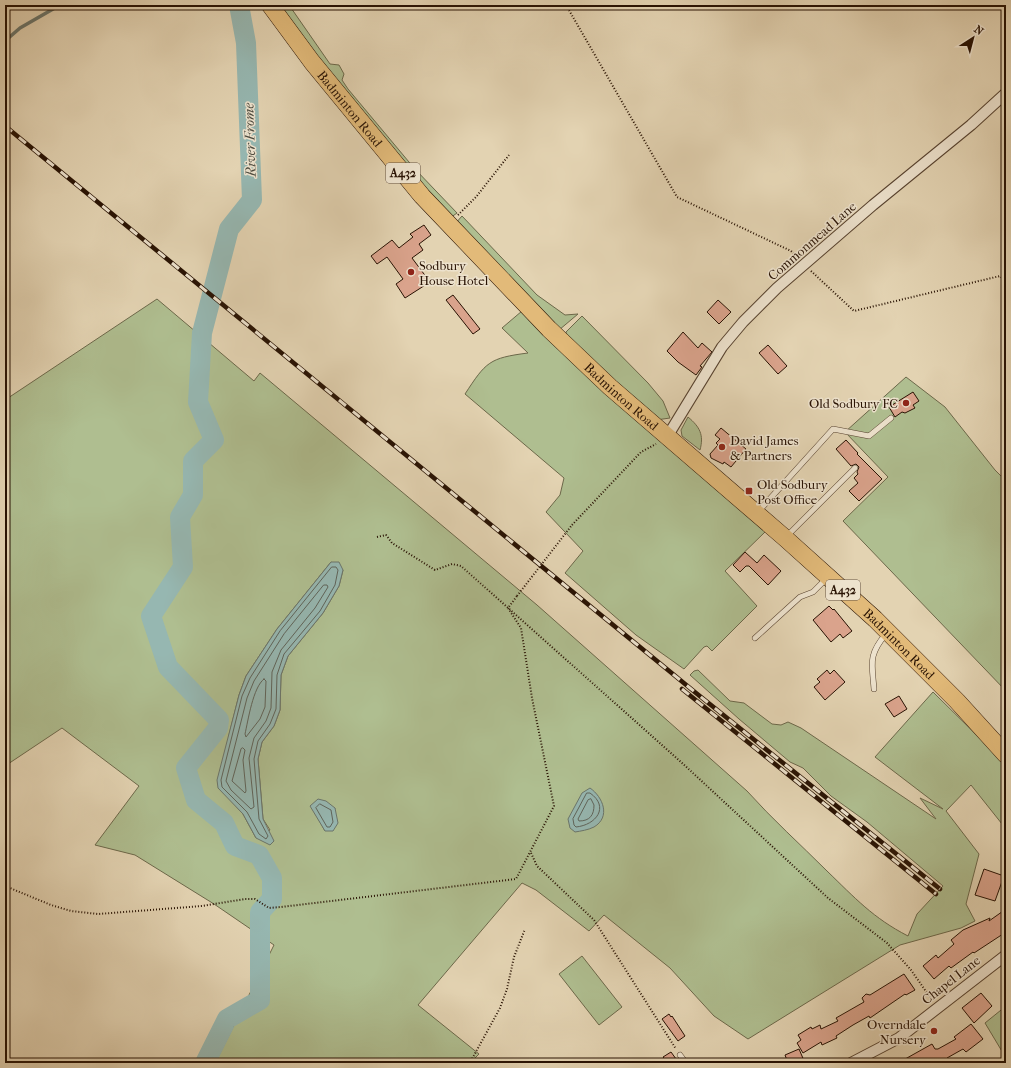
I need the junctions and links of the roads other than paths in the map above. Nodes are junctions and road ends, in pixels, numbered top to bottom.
1 (270, 5) edge
2 (1006, 93) edge
3 (890, 418) dead end
4 (667, 437) junction
5 (855, 468) dead end
6 (757, 513) junction
7 (785, 538) junction
8 (828, 576) junction
9 (888, 632) junction
10 (755, 638) dead end
11 (874, 689) dead end
12 (1006, 755) edge
13 (1006, 955) edge
14 (680, 1055) road end
15 (686, 1063) edge
16 (851, 1063) edge

1 - 4 main road, Badminton Road / A432
2 - 4 street, Commonmead Lane
3 - 6 lane
4 - 6 main road, Badminton Road / A432
5 - 7 lane
6 - 7 main road, Badminton Road / A432
7 - 8 main road, Badminton Road / A432
8 - 9 main road, Badminton Road / A432
8 - 10 lane
9 - 11 lane
9 - 12 main road, Badminton Road / A432
13 - 16 street, Chapel Lane
14 - 15 lane

